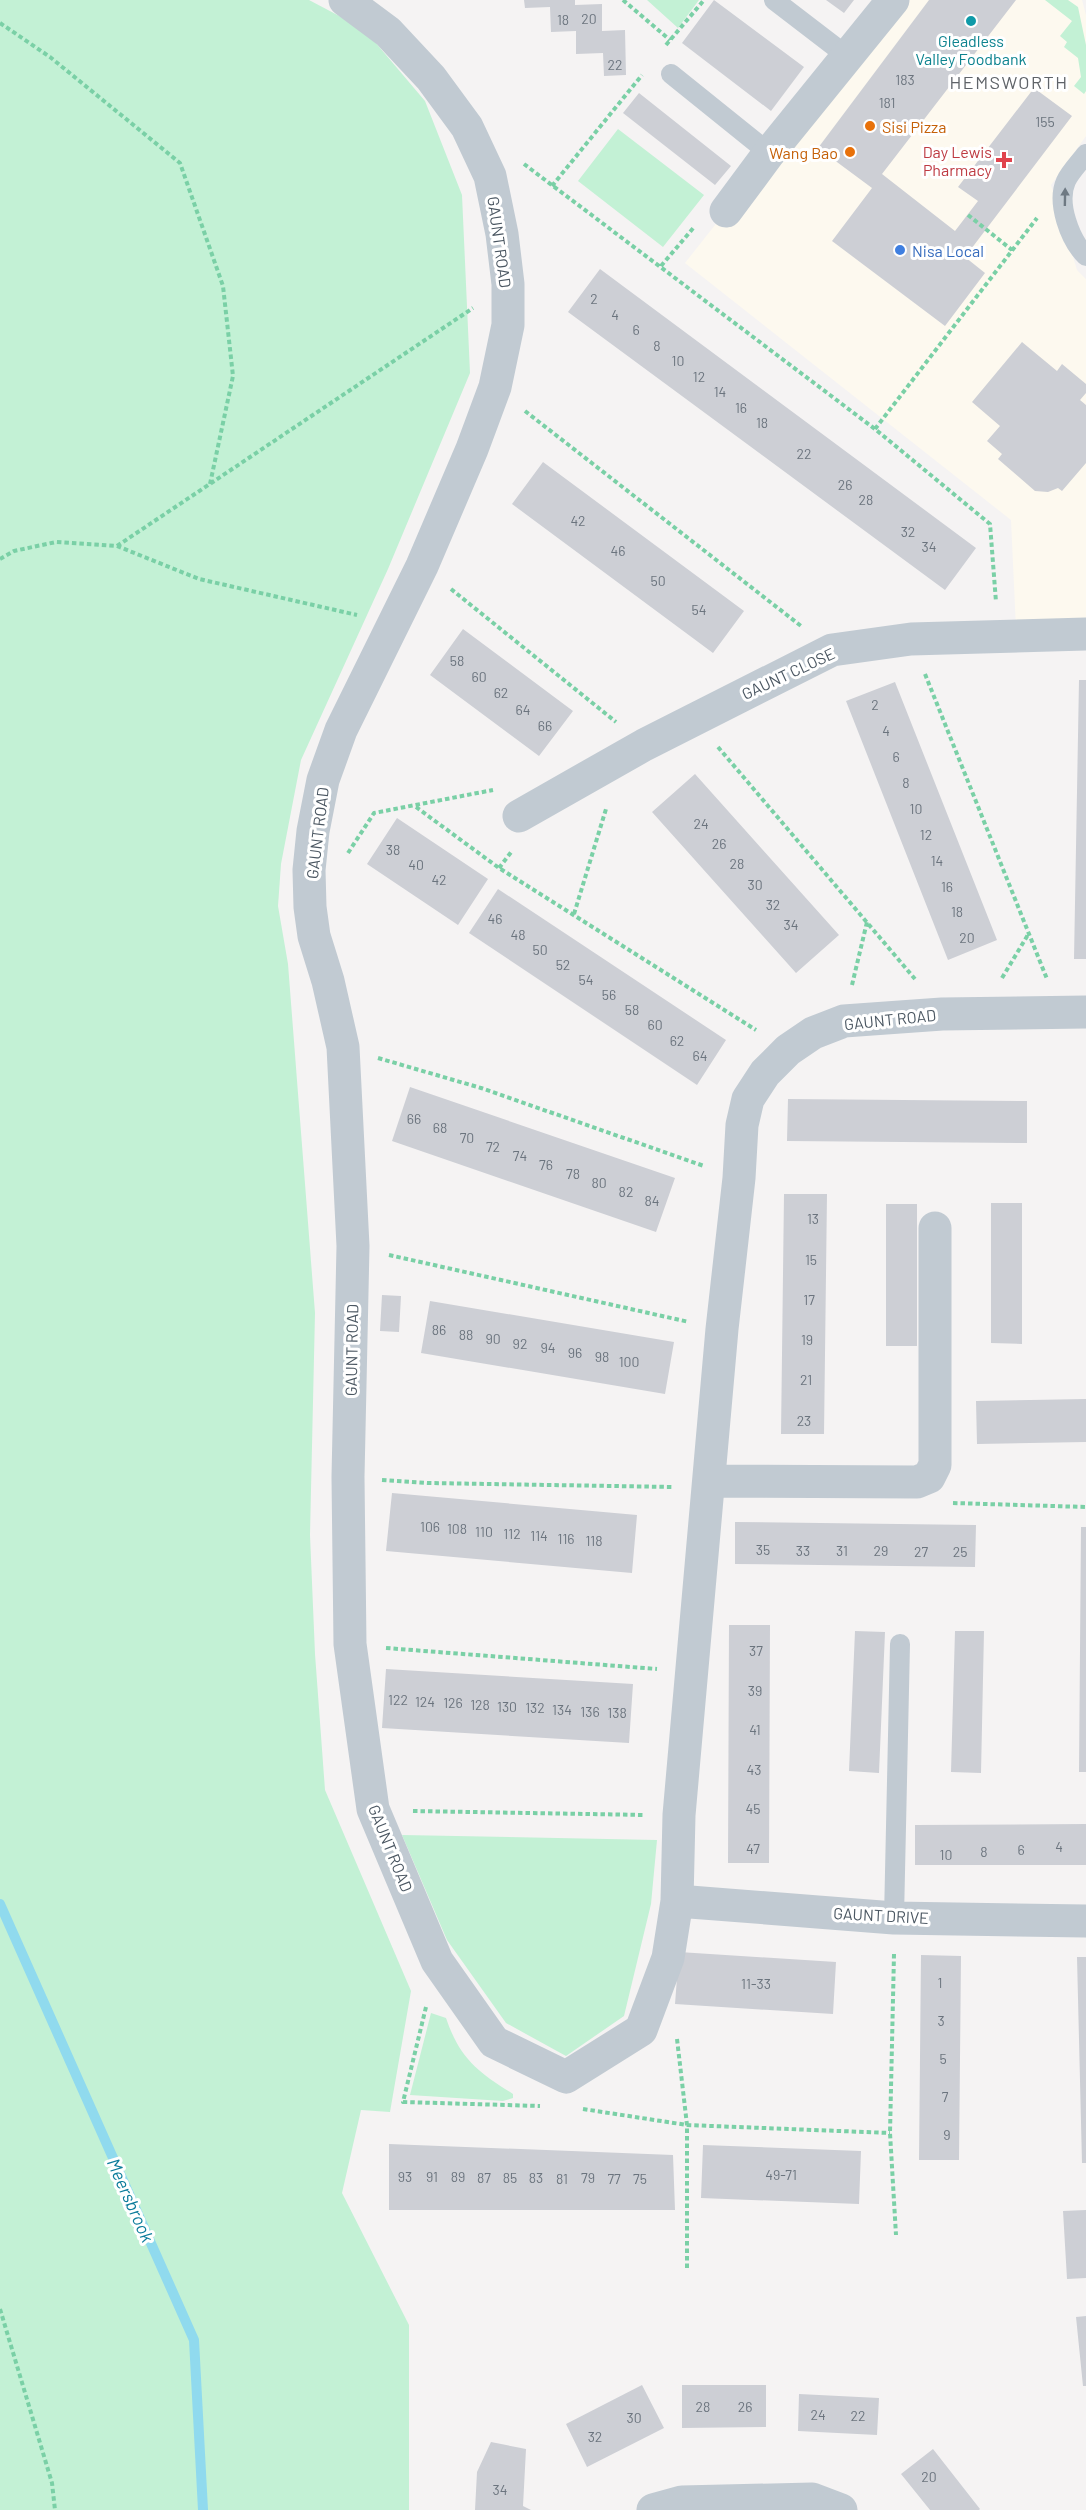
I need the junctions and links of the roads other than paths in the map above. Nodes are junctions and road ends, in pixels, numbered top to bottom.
1 (345, 0) edge
2 (774, 0) edge
3 (893, 0) edge
4 (847, 56) junction
5 (670, 74) dead end
6 (769, 153) junction
7 (1086, 154) edge
8 (726, 211) road end
9 (1086, 256) edge
10 (1086, 634) edge
11 (519, 816) dead end
12 (1073, 1012) edge
13 (935, 1228) dead end
14 (709, 1481) junction
15 (900, 1644) dead end
16 (677, 1901) junction
17 (894, 1918) junction
18 (1086, 1921) edge
19 (653, 2510) edge
20 (841, 2510) edge

1 - 16 street, GAUNT ROAD
2 - 4 lane
3 - 4 street
4 - 6 street
5 - 6 lane
6 - 8 street
9 -> 7 lane
10 - 11 street, GAUNT CLOSE
12 - 14 street, GAUNT ROAD
13 - 14 street
14 - 16 street, GAUNT ROAD
15 - 17 lane
16 - 17 street, GAUNT DRIVE
17 - 18 street, GAUNT DRIVE
19 - 20 street

